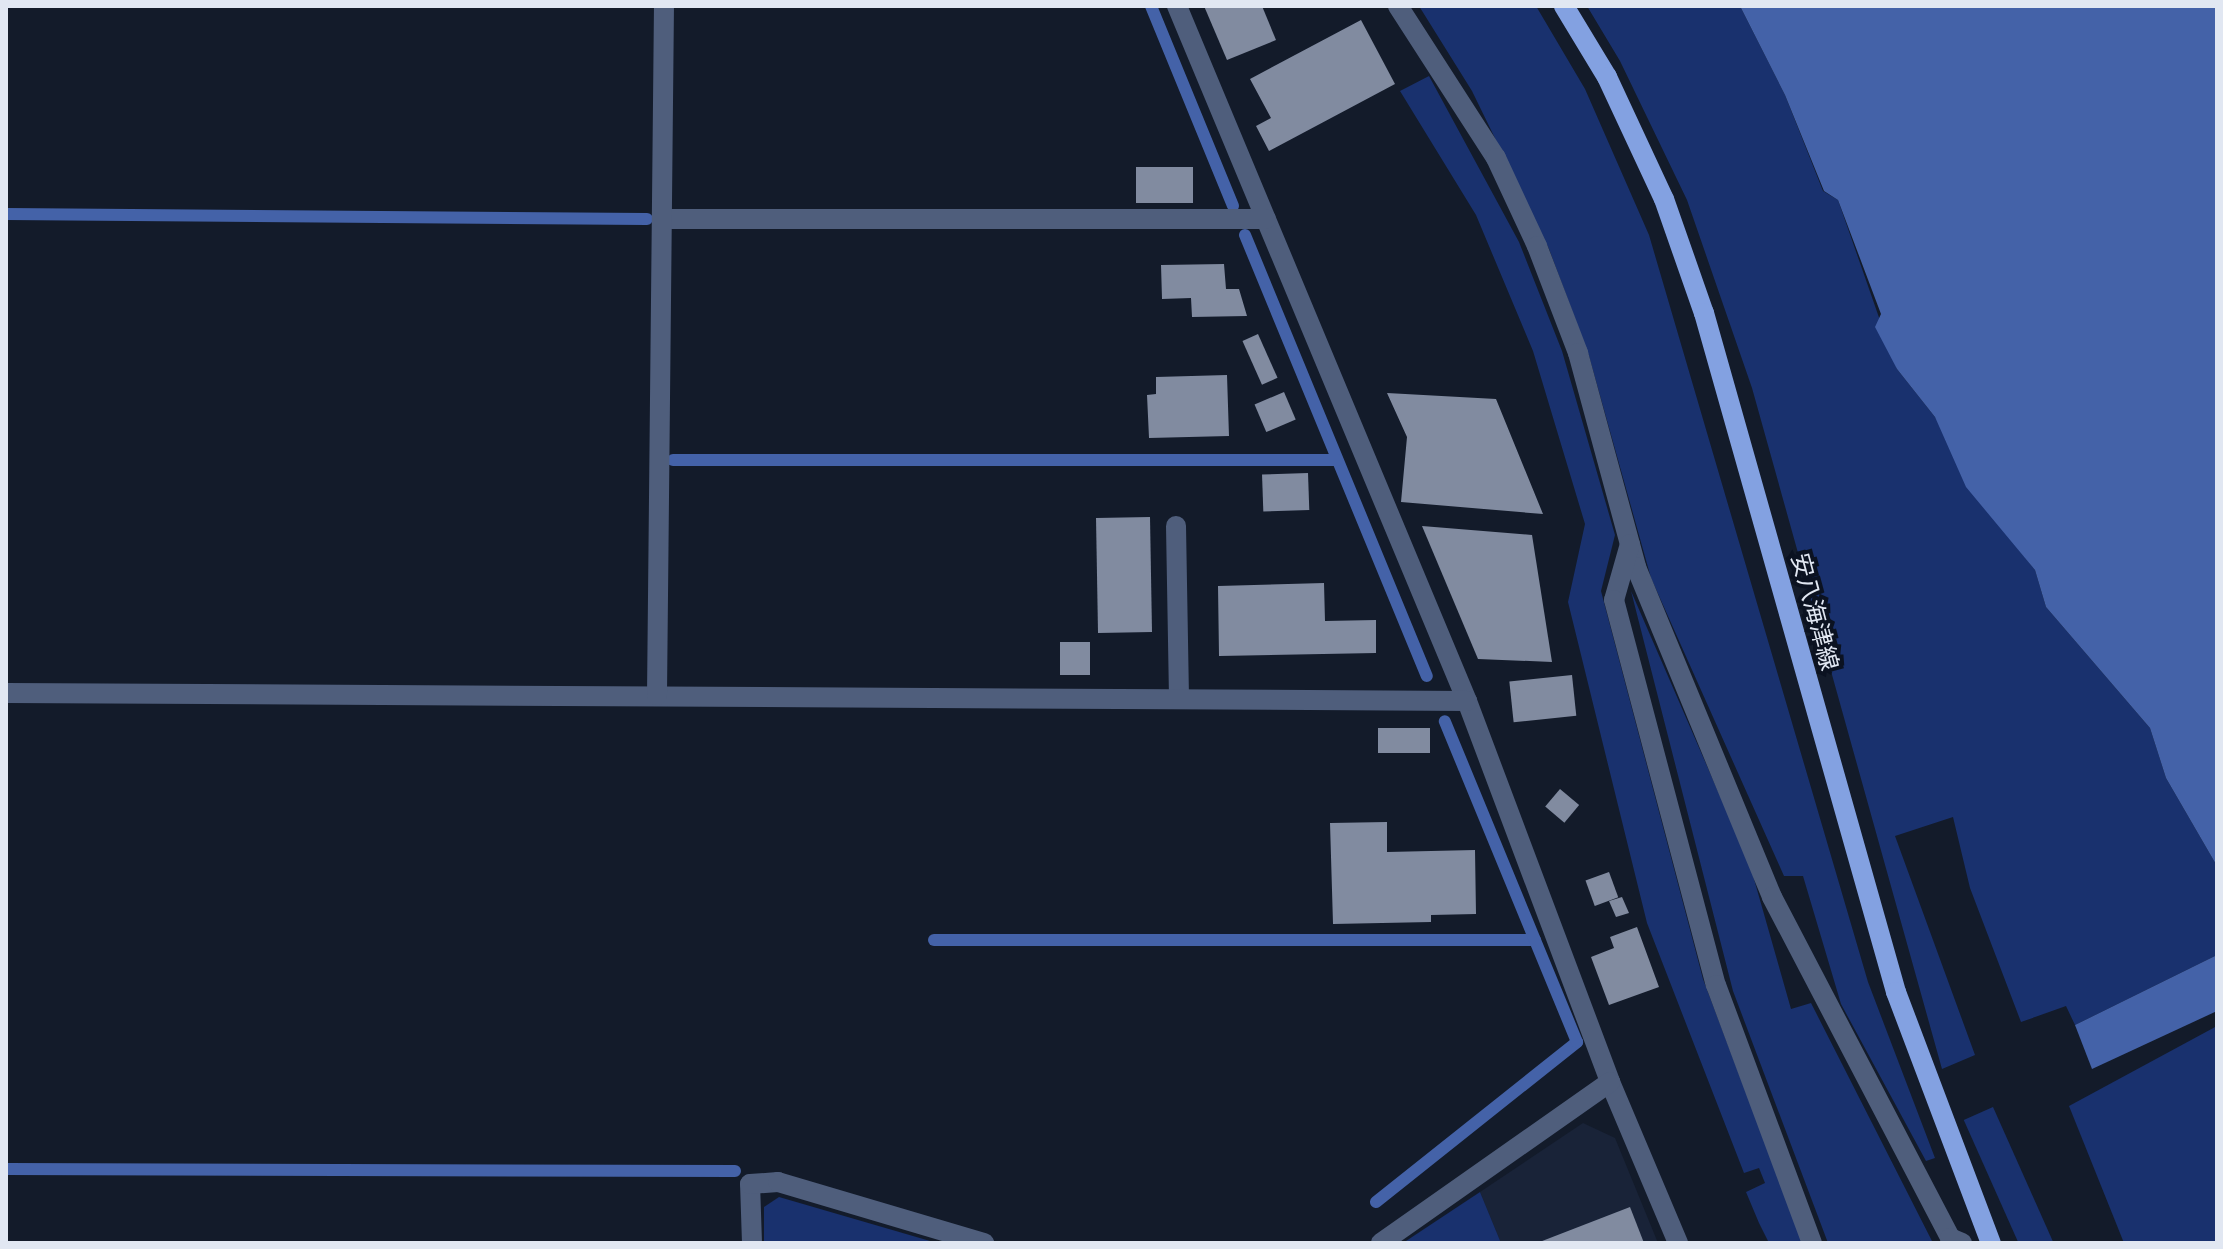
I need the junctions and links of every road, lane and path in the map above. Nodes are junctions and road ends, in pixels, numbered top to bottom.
1 (664, 6) edge
2 (1177, 6) edge
3 (1398, 6) edge
4 (1564, 6) edge
5 (663, 219) junction
6 (1266, 219) junction
7 (1176, 526) dead end
8 (1630, 544) junction
9 (6, 693) edge
10 (657, 695) junction
11 (1179, 699) junction
12 (1467, 701) junction
13 (1610, 1082) junction
14 (752, 1243) edge
15 (984, 1243) edge
16 (1381, 1243) edge
17 (1678, 1243) edge
18 (1812, 1243) edge
19 (1962, 1243) edge
20 (1991, 1243) edge

1 - 5 street
2 - 6 street
3 - 8 street
4 - 20 main road, 安八海津線
5 - 6 street
5 - 10 street
6 - 12 street
7 - 11 street
8 - 18 street
8 - 19 street
9 - 10 street
10 - 11 street
11 - 12 street
12 - 13 street
13 - 16 street
13 - 17 street
14 - 15 street

